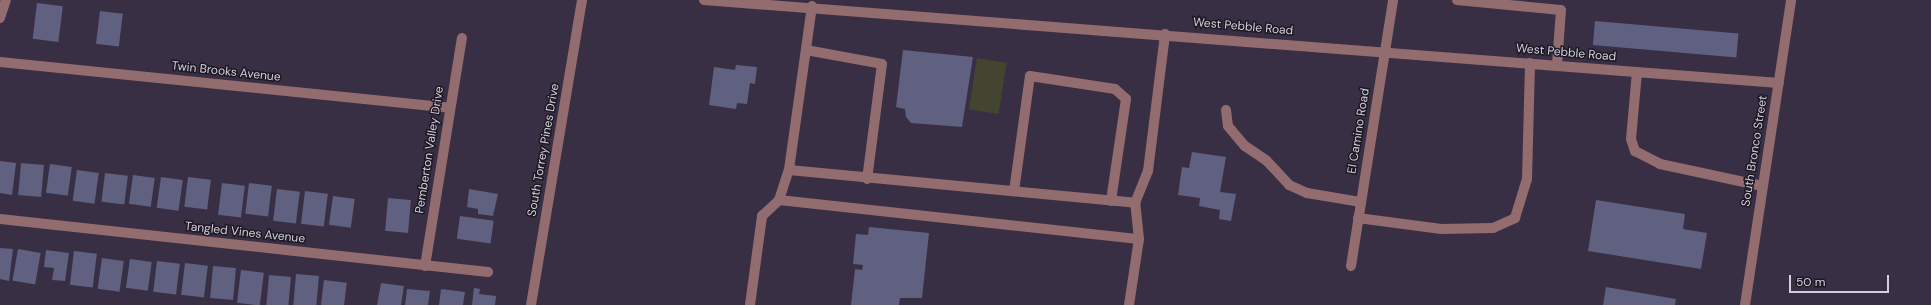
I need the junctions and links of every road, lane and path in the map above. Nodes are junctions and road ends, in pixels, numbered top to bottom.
1 (6, 0) edge
2 (582, 0) edge
3 (704, 0) edge
4 (1393, 0) edge
5 (1457, 0) edge
6 (1791, 0) edge
7 (812, 6) junction
8 (0, 18) edge
9 (1165, 34) junction
10 (462, 38) dead end
11 (806, 50) junction
12 (1385, 52) junction
13 (0, 62) edge
14 (1530, 63) junction
15 (1557, 66) junction
16 (1637, 72) junction
17 (1779, 83) junction
18 (450, 108) junction
19 (1226, 110) dead end
20 (789, 170) junction
21 (867, 179) junction
22 (1763, 186) junction
23 (1014, 191) junction
24 (779, 200) junction
25 (1111, 201) junction
26 (1361, 202) junction
27 (1135, 203) junction
28 (1358, 218) junction
29 (0, 219) edge
30 (1138, 239) junction
31 (425, 266) junction
32 (1351, 266) dead end
33 (488, 272) dead end
34 (531, 305) edge
35 (750, 305) edge
36 (1129, 305) edge
37 (1745, 305) edge

1 - 8 street
2 - 34 street, South Torrey Pines Drive
3 - 7 street, West Pebble Road
4 - 12 street, El Camino Road
5 - 15 street
6 - 17 street, South Bronco Street
7 - 9 street, West Pebble Road
7 - 11 street
9 - 12 street, West Pebble Road
9 - 27 street
10 - 18 street, Pemberton Valley Drive
11 - 20 street
11 - 21 street
12 - 14 street, West Pebble Road
12 - 26 street, El Camino Road
13 - 18 street, Twin Brooks Avenue
14 - 15 street, West Pebble Road
14 - 28 street
15 - 16 street, West Pebble Road
16 - 17 street, West Pebble Road
16 - 22 street
17 - 22 street, South Bronco Street
18 - 31 street, Pemberton Valley Drive
19 - 26 street
20 - 21 street
20 - 24 street
21 - 23 street
22 - 37 street, South Bronco Street
23 - 25 street
23 - 25 street
24 - 30 street
24 - 35 street
25 - 27 street
26 - 28 street, El Camino Road
27 - 30 street
28 - 32 street, El Camino Road
29 - 31 street, Tangled Vines Avenue
30 - 36 street
31 - 33 street, Tangled Vines Avenue

